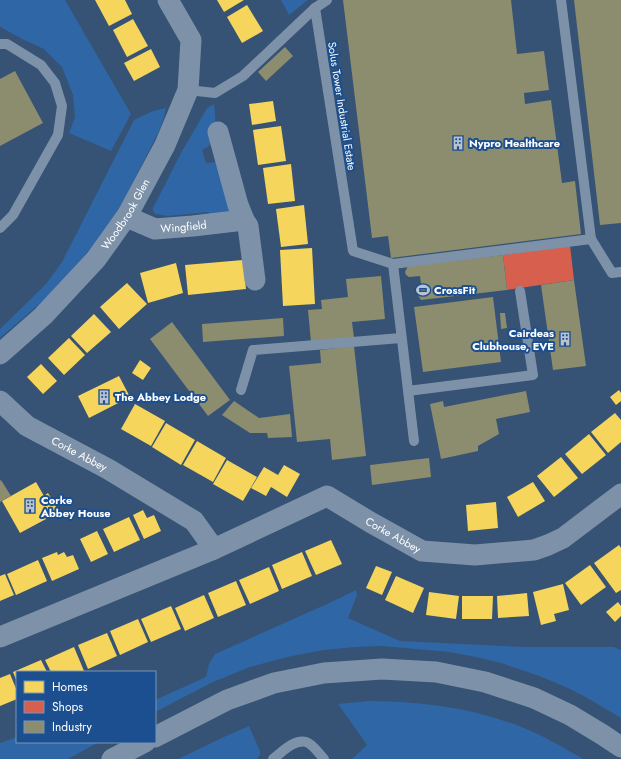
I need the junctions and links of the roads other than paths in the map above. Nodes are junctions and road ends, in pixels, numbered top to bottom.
1 (168, 0) edge
2 (327, 0) edge
3 (561, 0) edge
4 (315, 8) junction
5 (0, 44) edge
6 (188, 90) junction
7 (215, 146) dead end
8 (128, 214) junction
9 (244, 220) junction
10 (0, 228) edge
11 (591, 239) junction
12 (393, 264) junction
13 (621, 272) edge
14 (256, 280) dead end
15 (520, 291) dead end
16 (401, 338) junction
17 (0, 354) edge
18 (241, 390) dead end
19 (408, 391) junction
20 (0, 401) edge
21 (414, 441) dead end
22 (621, 494) edge
23 (214, 549) junction
24 (0, 637) edge
25 (156, 736) edge
26 (143, 743) edge
27 (621, 747) edge
28 (112, 759) edge
29 (273, 759) edge
30 (324, 759) edge

1 - 6 street, Woodbrook Glen
2 - 4 lane
3 - 11 lane
4 - 6 lane
4 - 12 lane, Solus Tower Industrial Estate
5 - 10 lane
6 - 8 street, Woodbrook Glen
7 - 9 street
8 - 9 street, Wingfield
8 - 17 street, Woodbrook Glen
9 - 14 street
11 - 12 lane
11 - 13 lane
12 - 16 lane
15 - 19 lane
16 - 18 lane
16 - 19 lane
19 - 21 lane
20 - 23 street, Corke Abbey
22 - 23 street, Corke Abbey
23 - 24 street, Corke Abbey
25 - 27 street
26 - 28 street
29 - 30 lane

